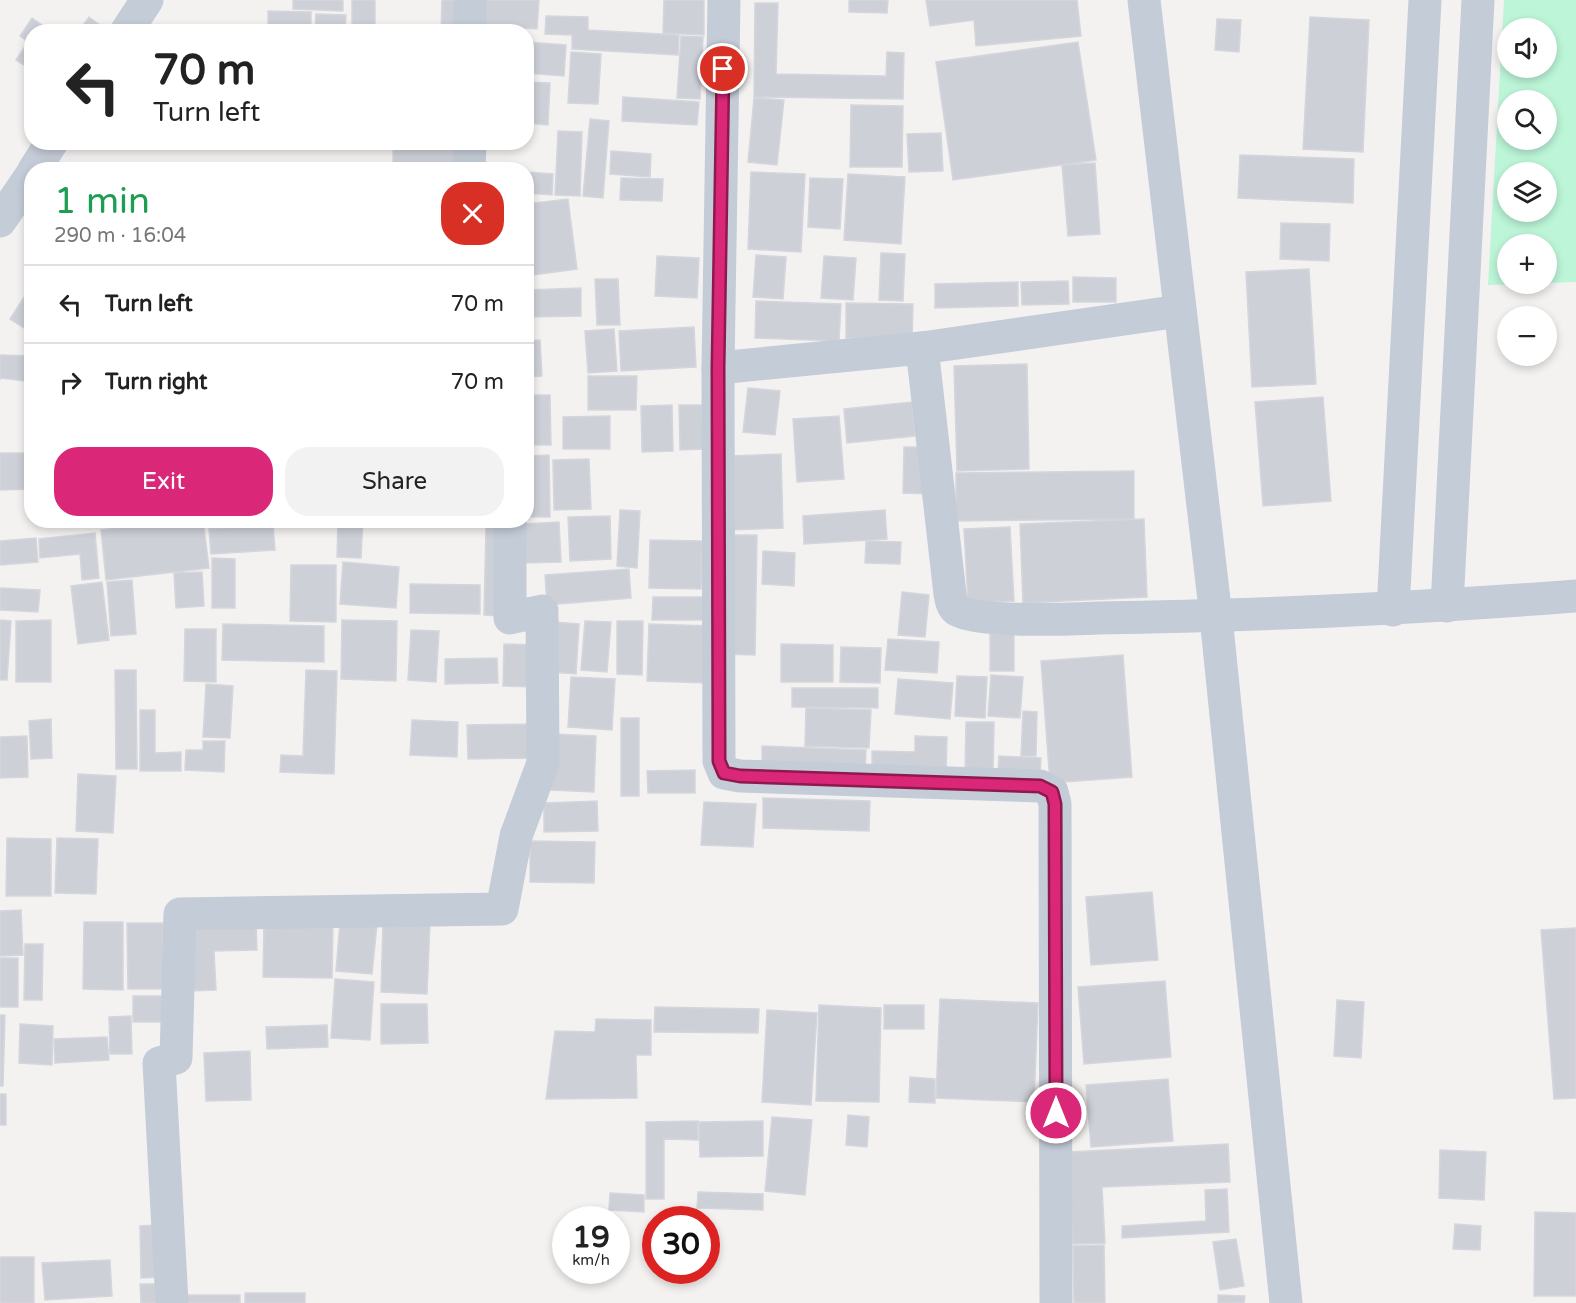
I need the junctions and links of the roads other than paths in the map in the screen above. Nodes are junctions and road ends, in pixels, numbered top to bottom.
1 (147, 0) edge
2 (471, 0) edge
3 (724, 0) edge
4 (1144, 0) edge
5 (1425, 0) edge
6 (1478, 0) edge
7 (131, 24) edge
8 (470, 24) edge
9 (24, 186) edge
10 (0, 221) edge
11 (1180, 311) junction
12 (922, 348) junction
13 (718, 368) junction
14 (510, 528) edge
15 (1576, 596) edge
16 (1446, 606) junction
17 (1393, 610) junction
18 (1216, 616) junction
19 (172, 1303) edge
20 (1056, 1303) edge
21 (1286, 1303) edge

1 - 7 street
2 - 8 street
3 - 13 street
4 - 11 street
5 - 17 street
6 - 16 street
9 - 10 street
11 - 12 street
11 - 18 street
12 - 13 street
12 - 18 street
13 - 20 street
14 - 19 street
15 - 16 street
16 - 17 street
17 - 18 street
18 - 21 street

